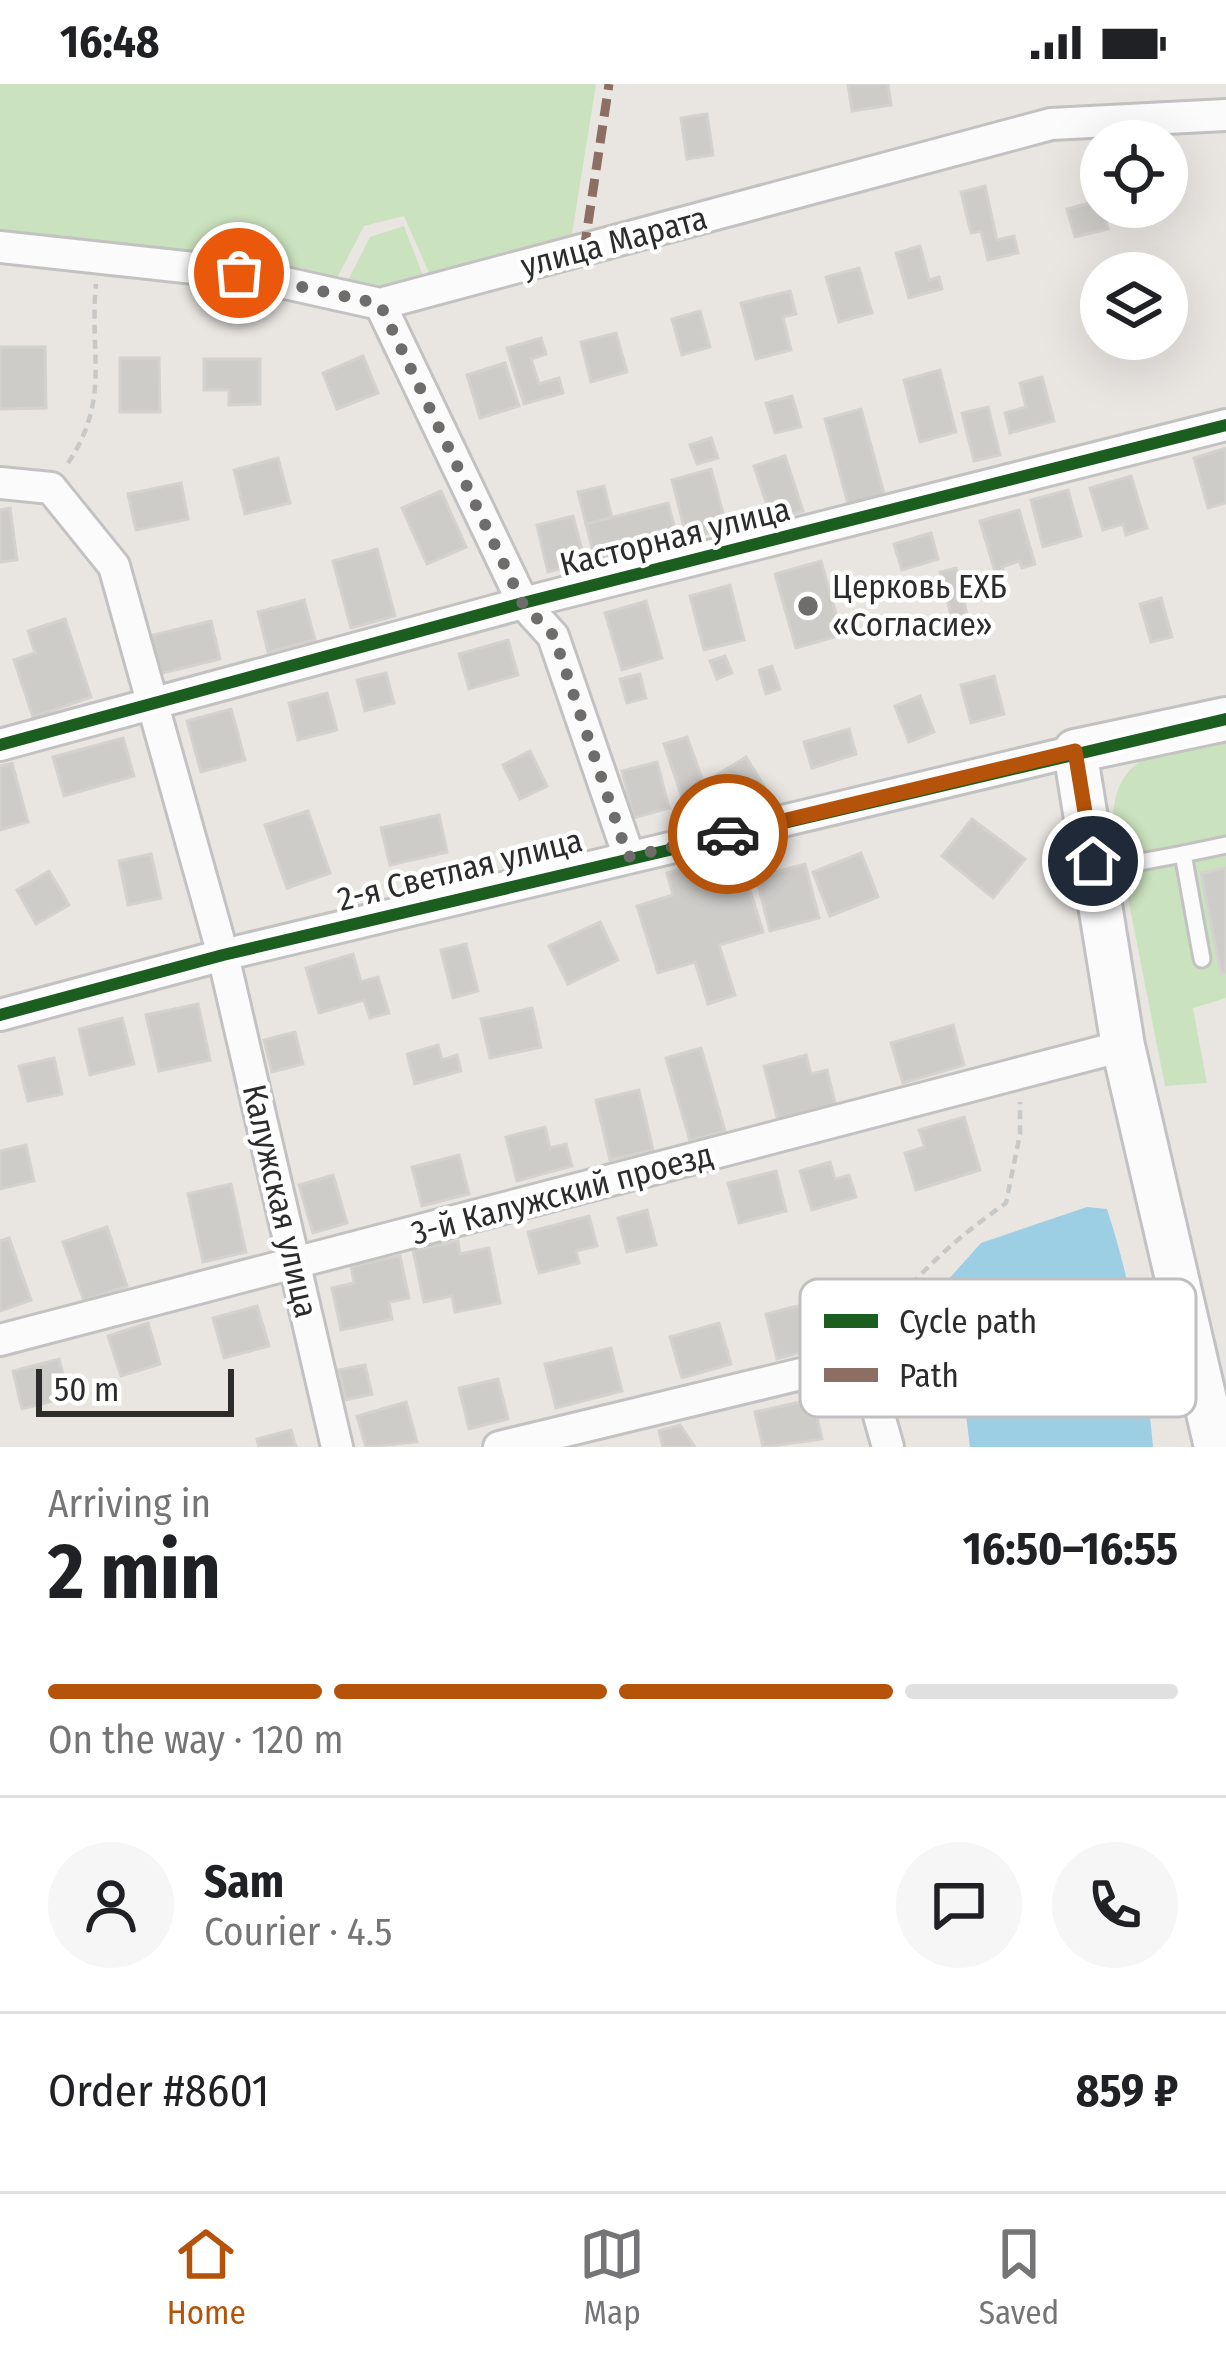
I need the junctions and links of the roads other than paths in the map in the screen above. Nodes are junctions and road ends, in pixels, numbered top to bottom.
1 (1226, 116) edge
2 (0, 247) edge
3 (380, 304) junction
4 (1226, 425) edge
5 (0, 483) edge
6 (523, 604) junction
7 (154, 705) junction
8 (1226, 719) edge
9 (0, 745) edge
10 (1075, 751) junction
11 (1226, 845) edge
12 (1183, 854) junction
13 (628, 857) junction
14 (1094, 870) junction
15 (223, 955) junction
16 (1202, 958) dead end
17 (0, 1015) edge
18 (1123, 1046) junction
19 (295, 1266) junction
20 (1177, 1279) edge
21 (0, 1340) edge
22 (1196, 1361) edge
23 (800, 1374) edge
24 (879, 1417) edge
25 (338, 1447) edge
26 (499, 1447) edge
27 (888, 1447) edge
28 (1216, 1447) edge

1 - 3 street, улица Марата
2 - 3 street, улица Марата
3 - 6 street
4 - 6 street, Касторная улица
5 - 7 street, Калужская улица
6 - 7 street, Касторная улица
6 - 13 street
7 - 9 street, Касторная улица
7 - 15 street, Калужская улица
8 - 10 street
10 - 13 street, 2-я Светлая улица
10 - 14 street
11 - 12 lane
12 - 14 lane
12 - 16 lane
13 - 15 street, 2-я Светлая улица
14 - 18 street
15 - 17 street, 2-я Светлая улица
15 - 19 street, Калужская улица
18 - 19 street, 3-й Калужский проезд
18 - 20 street
19 - 21 street, 3-й Калужский проезд
19 - 25 street, Калужская улица
22 - 28 street
23 - 26 street
24 - 27 street

